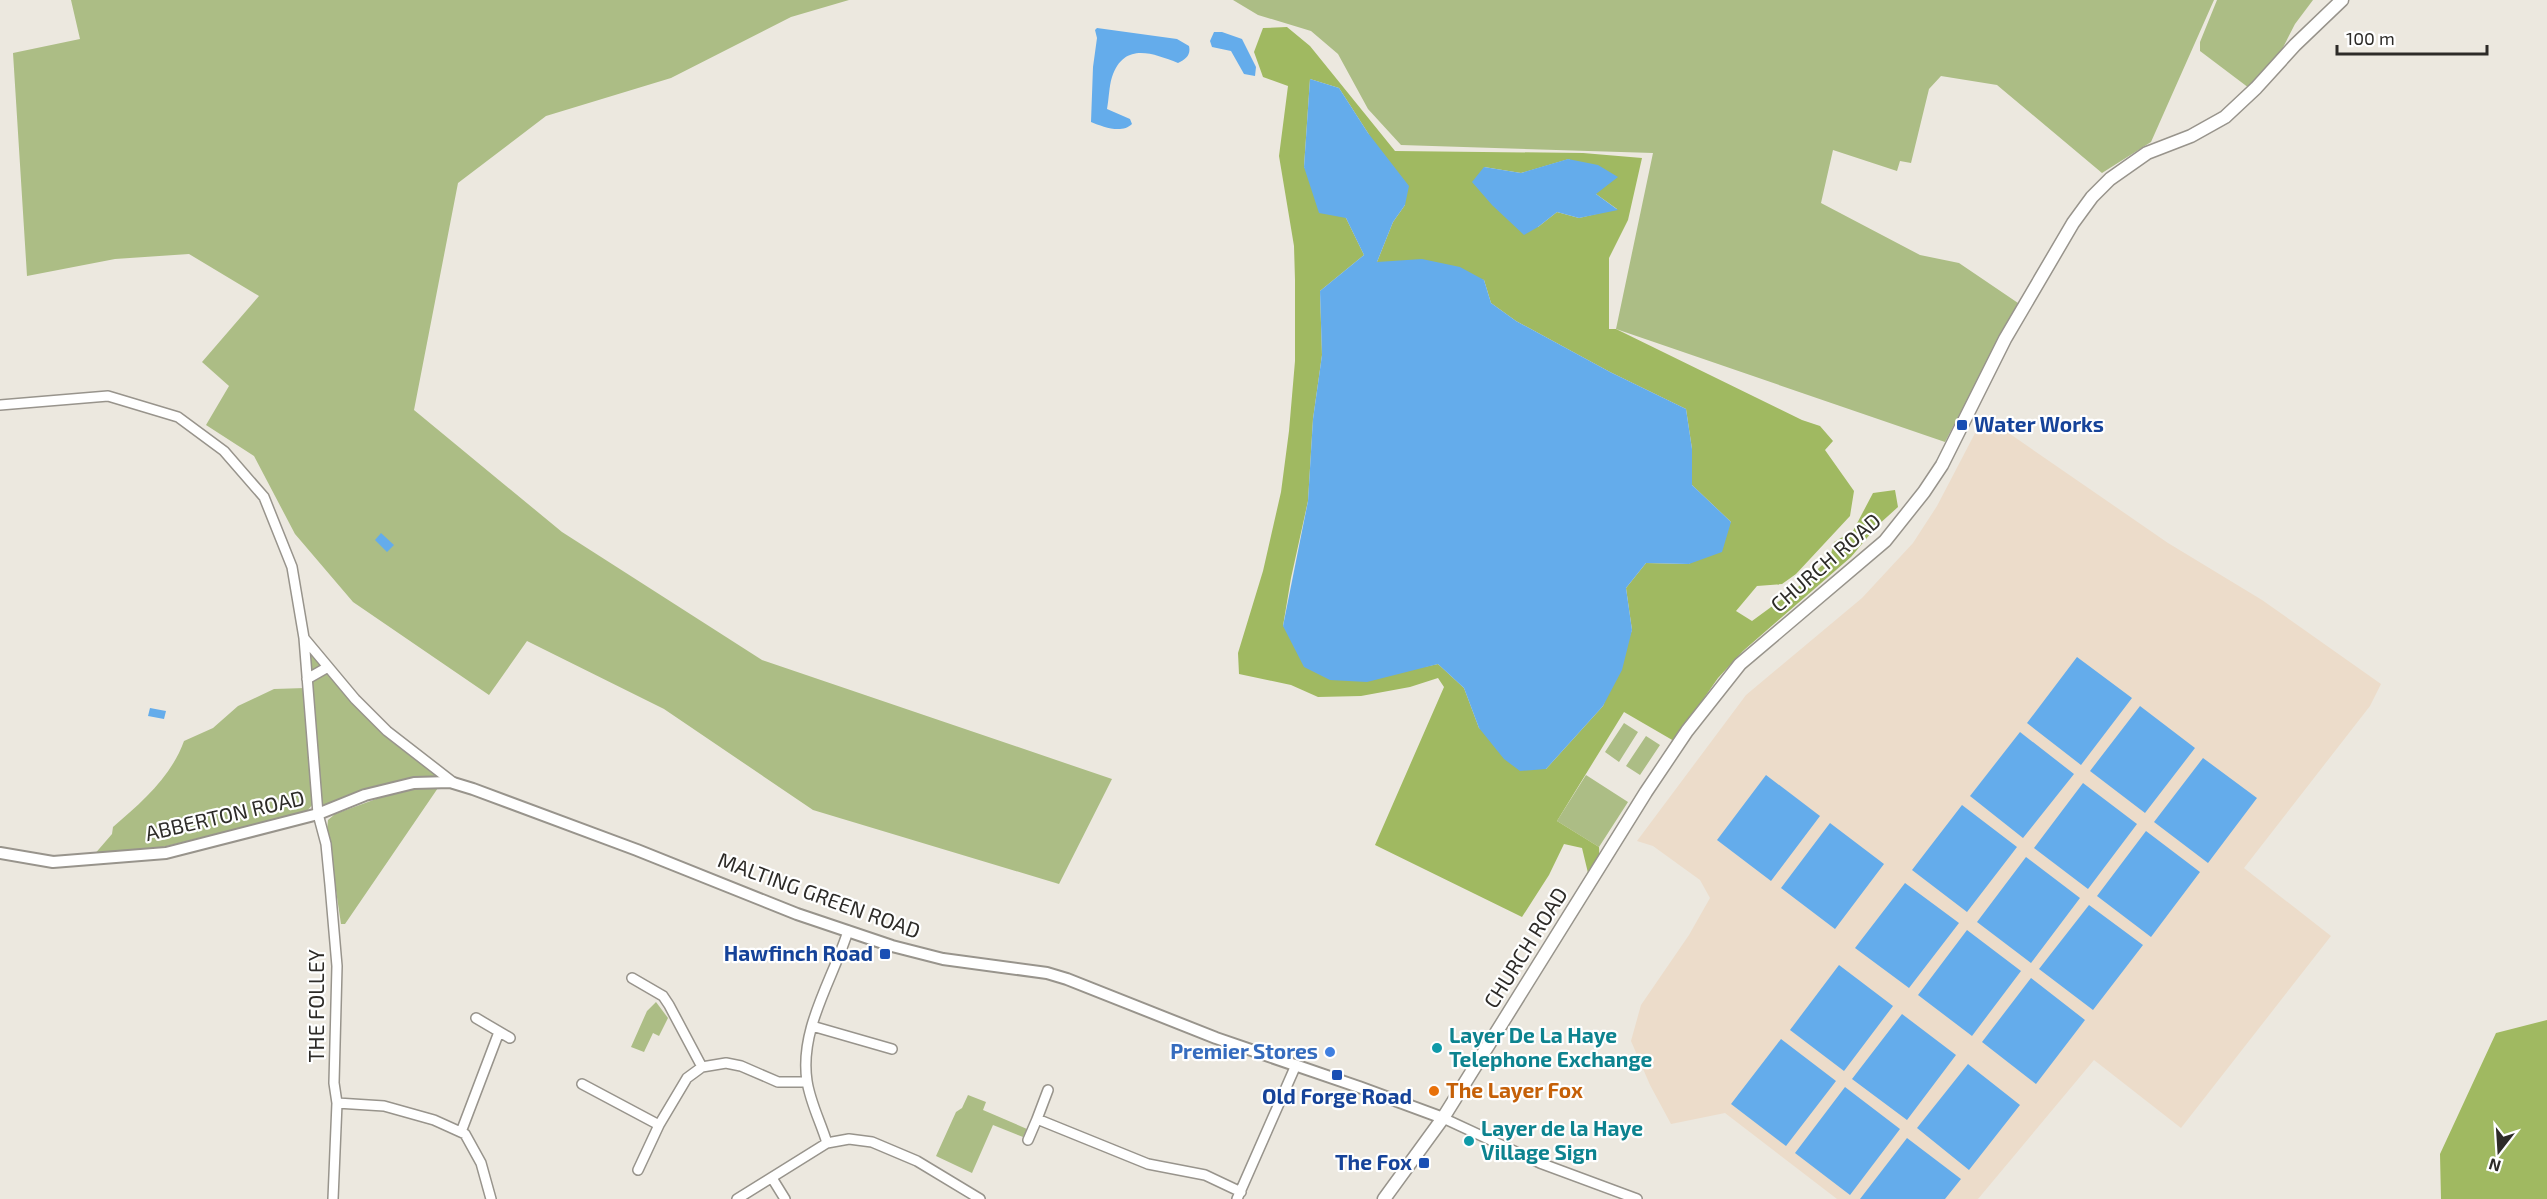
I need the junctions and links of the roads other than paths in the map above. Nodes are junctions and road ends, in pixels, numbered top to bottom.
1 (2342, 0) edge
2 (0, 405) edge
3 (304, 638) junction
4 (328, 667) junction
5 (307, 679) junction
6 (454, 783) junction
7 (318, 814) junction
8 (0, 853) edge
9 (848, 931) junction
10 (632, 978) dead end
11 (476, 1018) dead end
12 (812, 1026) junction
13 (498, 1032) junction
14 (510, 1038) dead end
15 (892, 1049) dead end
16 (1296, 1065) junction
17 (702, 1067) junction
18 (807, 1082) junction
19 (582, 1084) dead end
20 (1048, 1090) dead end
21 (337, 1103) junction
22 (1443, 1118) junction
23 (1037, 1119) junction
24 (659, 1125) junction
25 (461, 1132) junction
26 (1029, 1140) dead end
27 (827, 1143) junction
28 (638, 1170) dead end
29 (772, 1178) junction
30 (1239, 1195) edge
31 (333, 1199) edge
32 (491, 1199) edge
33 (737, 1199) edge
34 (785, 1199) edge
35 (980, 1199) edge
36 (1384, 1199) edge
37 (1637, 1199) edge

1 - 22 main road, CHURCH ROAD
2 - 3 street, THE FOLLEY
3 - 4 street, MALTING GREEN ROAD
3 - 5 street, THE FOLLEY
4 - 5 street
4 - 6 street, MALTING GREEN ROAD
5 - 7 street, THE FOLLEY
6 - 7 street, ABBERTON ROAD
6 - 9 street, MALTING GREEN ROAD
7 - 8 street, ABBERTON ROAD
7 - 21 street, THE FOLLEY
9 - 12 street
9 - 16 street, MALTING GREEN ROAD
10 - 17 street
11 - 13 street
12 - 15 street
12 - 18 street
13 - 14 street
13 - 25 street
16 - 22 street, MALTING GREEN ROAD
16 - 30 street
17 - 18 street
17 - 24 street
18 - 27 street
19 - 24 street
20 - 23 street
21 - 25 street
21 - 31 street, THE FOLLEY
22 - 36 main road, CHURCH ROAD
22 - 37 street
23 - 26 street
23 - 30 street
24 - 28 street
25 - 32 street
27 - 29 street
27 - 35 street
29 - 33 street
29 - 34 street

